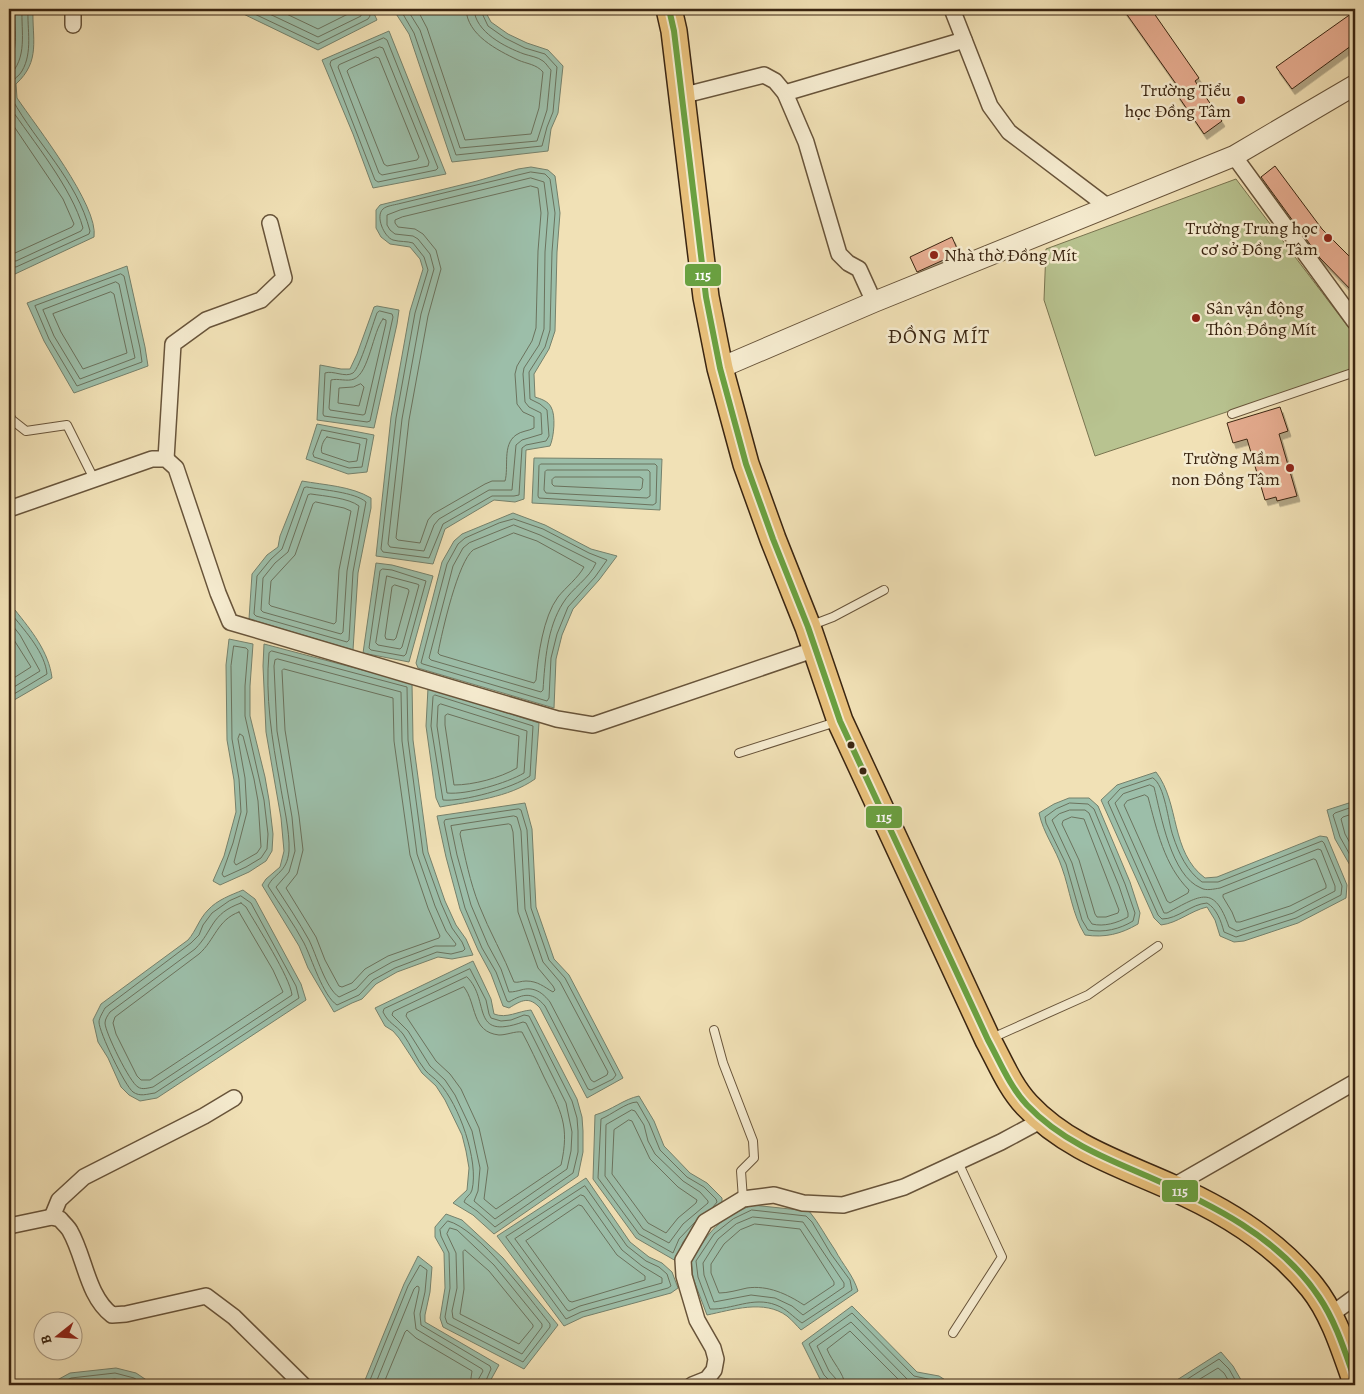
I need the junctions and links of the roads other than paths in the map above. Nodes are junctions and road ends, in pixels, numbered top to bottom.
1 (73, 9) edge
2 (669, 9) edge
3 (952, 9) edge
4 (73, 25) dead end
5 (964, 40) junction
6 (1355, 85) edge
7 (785, 93) junction
8 (681, 96) junction
9 (1234, 156) junction
10 (1108, 207) junction
11 (270, 223) dead end
12 (874, 302) junction
13 (1355, 322) edge
14 (720, 368) junction
15 (1355, 372) edge
16 (9, 414) edge
17 (1232, 414) dead end
18 (166, 459) junction
19 (94, 479) junction
20 (9, 509) edge
21 (884, 590) dead end
22 (812, 638) junction
23 (840, 720) junction
24 (739, 753) dead end
25 (1158, 946) dead end
26 (714, 1030) dead end
27 (988, 1040) junction
28 (1355, 1082) edge
29 (234, 1098) dead end
30 (1042, 1120) junction
31 (958, 1162) junction
32 (1172, 1187) junction
33 (743, 1199) junction
34 (52, 1217) junction
35 (9, 1226) edge
36 (1355, 1297) edge
37 (1329, 1316) junction
38 (953, 1333) dead end
39 (1355, 1380) edge
40 (303, 1385) edge
41 (692, 1385) edge
42 (1341, 1385) edge

1 - 4 street
2 - 8 main road
3 - 5 street
5 - 7 street
5 - 10 street
6 - 9 street
7 - 8 street
7 - 12 street
8 - 14 main road
9 - 10 street
9 - 13 street
10 - 12 street
11 - 18 street
12 - 14 street
14 - 22 main road
15 - 17 lane
16 - 19 lane
18 - 19 street
18 - 22 street
19 - 20 street
21 - 22 lane
22 - 23 main road
23 - 24 lane
23 - 27 main road
25 - 27 lane
26 - 33 lane
27 - 30 main road
28 - 32 street
29 - 34 street
30 - 31 street
30 - 32 main road
31 - 33 street
31 - 38 lane
32 - 37 main road
33 - 41 street
34 - 35 street
34 - 40 street
36 - 37 street
37 - 39 main road
39 - 42 street

